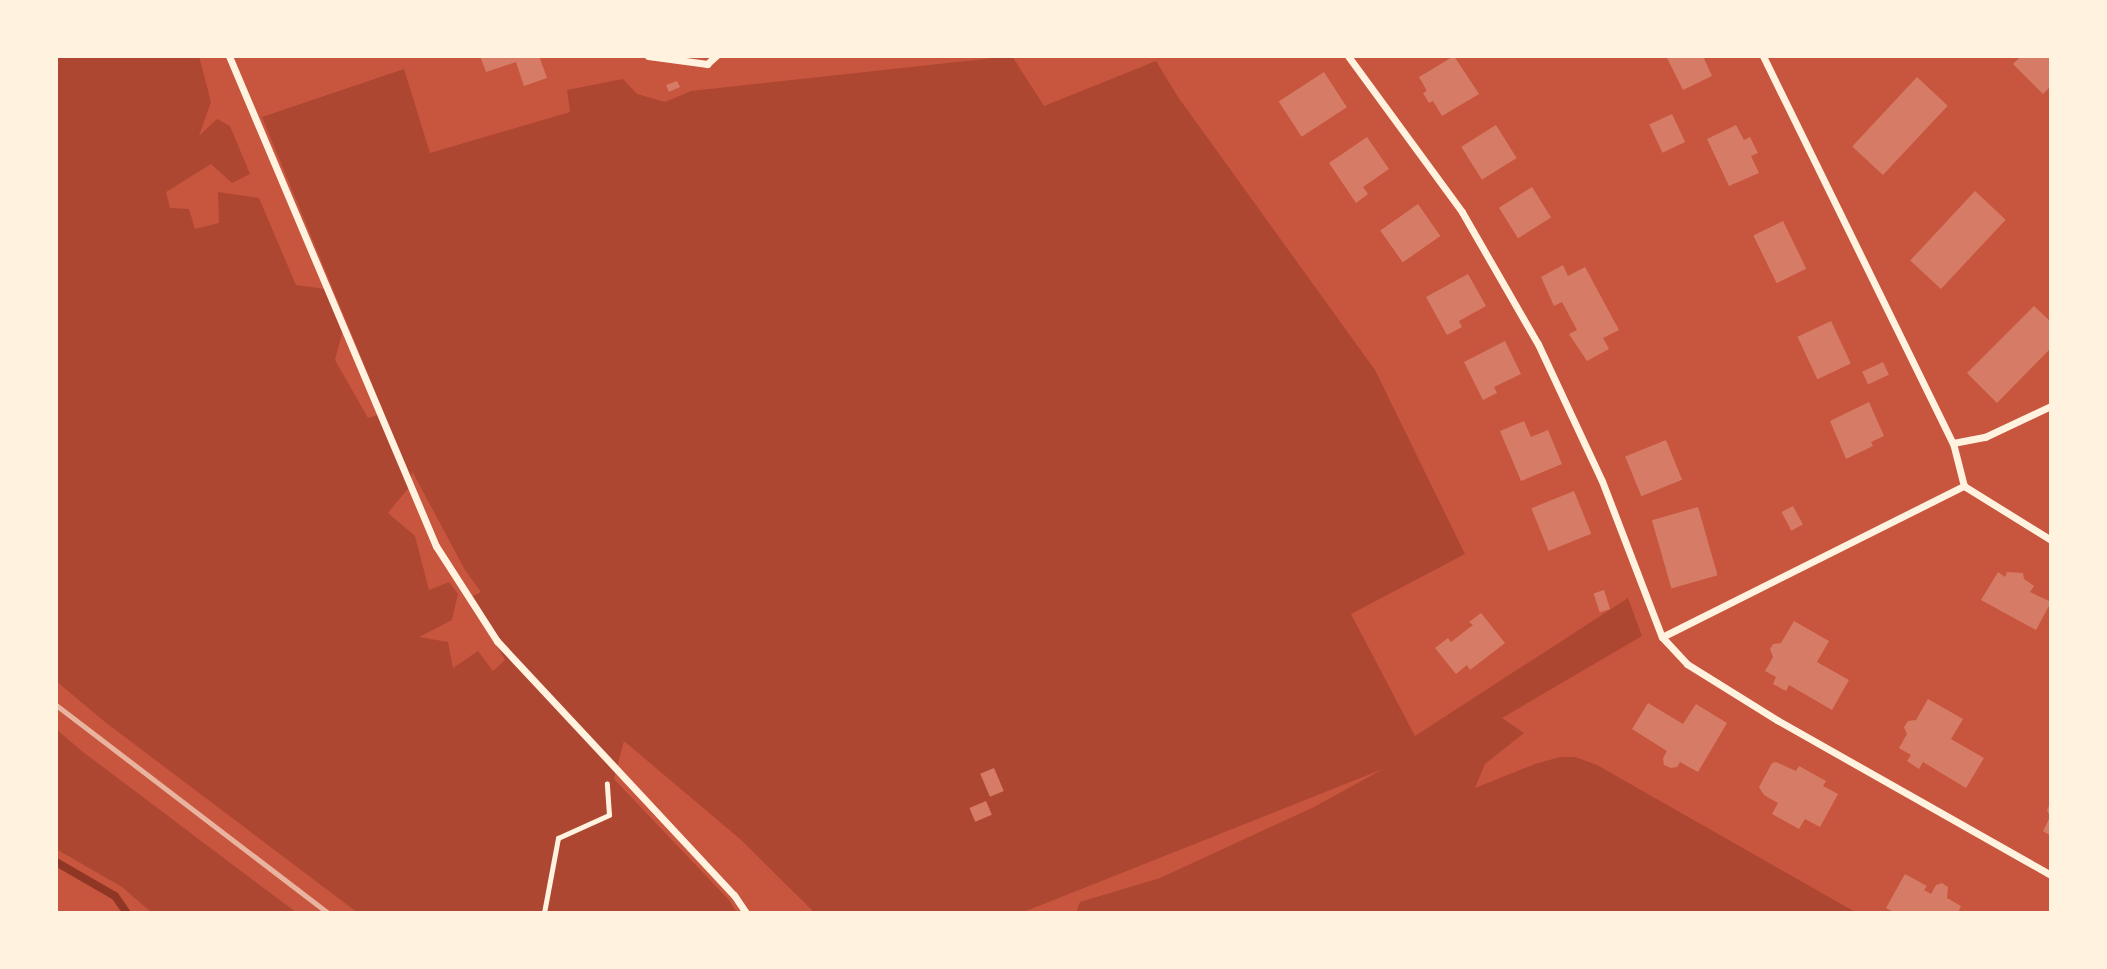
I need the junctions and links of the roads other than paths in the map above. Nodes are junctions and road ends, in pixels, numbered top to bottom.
1 (229, 56) edge
2 (648, 56) edge
3 (716, 56) edge
4 (1348, 56) edge
5 (1763, 56) edge
6 (2051, 406) edge
7 (1953, 443) junction
8 (1964, 486) junction
9 (2051, 540) edge
10 (1662, 637) junction
11 (2051, 875) edge
12 (746, 913) edge

1 - 12 street
2 - 3 street
4 - 10 street
5 - 7 street
6 - 7 street
7 - 8 street
8 - 9 street
8 - 10 street
10 - 11 street

